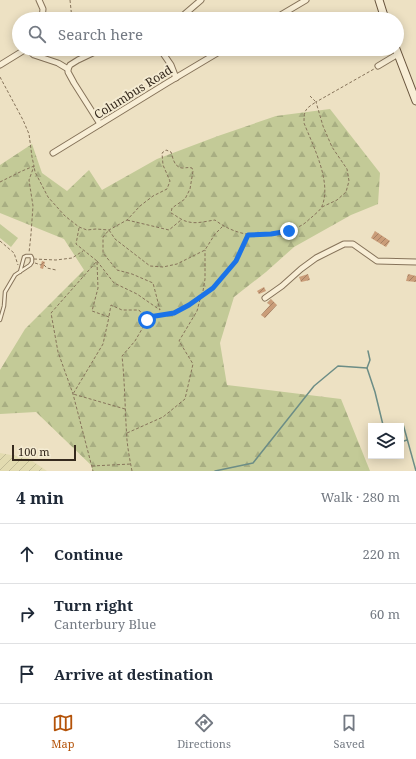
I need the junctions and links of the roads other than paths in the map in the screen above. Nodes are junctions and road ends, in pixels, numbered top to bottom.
1 (39, 0) edge
2 (201, 0) edge
3 (306, 0) edge
4 (379, 0) edge
5 (43, 12) edge
6 (187, 12) edge
7 (286, 12) edge
8 (383, 12) edge
9 (15, 56) edge
10 (37, 56) edge
11 (86, 56) edge
12 (165, 56) edge
13 (212, 56) edge
14 (392, 56) edge
15 (399, 56) edge
16 (0, 65) edge
17 (378, 66) road end
18 (68, 69) junction
19 (176, 78) junction
20 (415, 96) edge
21 (100, 124) junction
22 (53, 153) dead end
23 (416, 262) edge
24 (20, 272) junction
25 (265, 298) dead end
26 (0, 320) edge

1 - 5 street
2 - 6 street
3 - 7 street
4 - 8 street
9 - 16 street
10 - 18 street
11 - 18 street
12 - 19 street
13 - 19 street, Columbus Road
14 - 17 street
15 - 20 street
18 - 21 street
19 - 21 street, Columbus Road
21 - 22 street, Columbus Road
23 - 25 street
24 - 24 lane
24 - 26 lane

